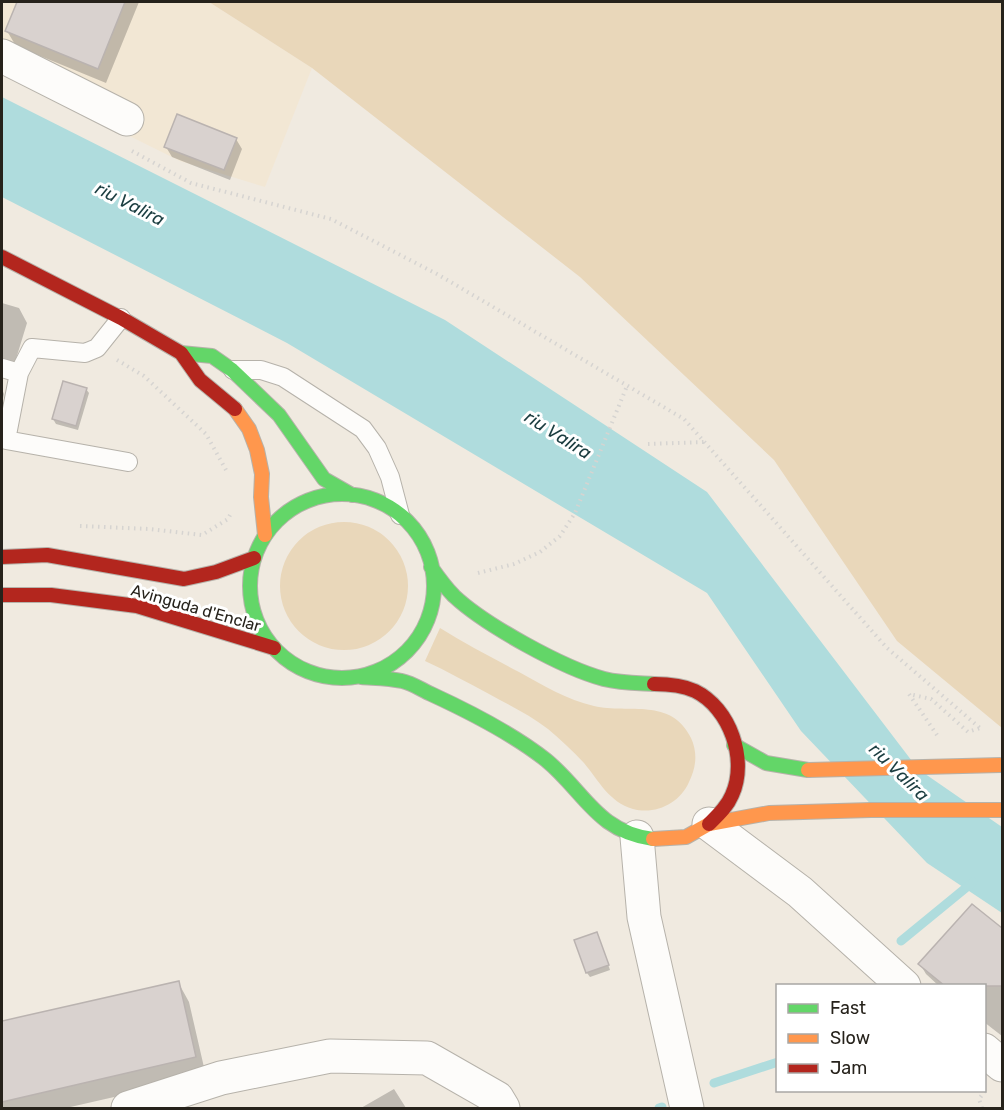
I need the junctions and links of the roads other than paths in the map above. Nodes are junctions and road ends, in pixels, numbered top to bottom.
1 (2, 56) edge
2 (128, 134) road end
3 (2, 257) edge
4 (121, 318) junction
5 (181, 353) junction
6 (232, 370) junction
7 (10, 371) edge
8 (128, 462) dead end
9 (352, 495) junction
10 (400, 515) junction
11 (265, 535) junction
12 (2, 557) edge
13 (254, 558) junction
14 (431, 567) junction
15 (2, 595) edge
16 (273, 648) junction
17 (356, 677) junction
18 (734, 745) junction
19 (1002, 765) edge
20 (1002, 810) edge
21 (709, 824) junction
22 (637, 837) junction
23 (902, 984) edge
24 (986, 1052) edge
25 (1002, 1065) edge
26 (128, 1108) edge
27 (503, 1108) edge
28 (687, 1108) edge

1 - 2 street
3 - 4 main road
4 - 5 main road
4 - 7 lane
5 - 6 main road
5 - 11 main road
6 - 9 main road
6 - 10 lane
7 - 8 lane
9 - 10 main road
9 - 11 main road
10 - 14 main road
11 - 13 main road
12 - 13 main road, Avinguda d'Enclar
13 - 16 main road
14 - 17 main road
14 - 18 main road
15 - 16 main road, Avinguda d'Enclar
16 - 17 main road
17 - 22 main road
18 - 19 main road, bridge
18 - 21 main road
20 - 21 main road, bridge
21 - 22 main road
21 - 23 street
22 - 28 street
24 - 25 street
26 - 27 street

